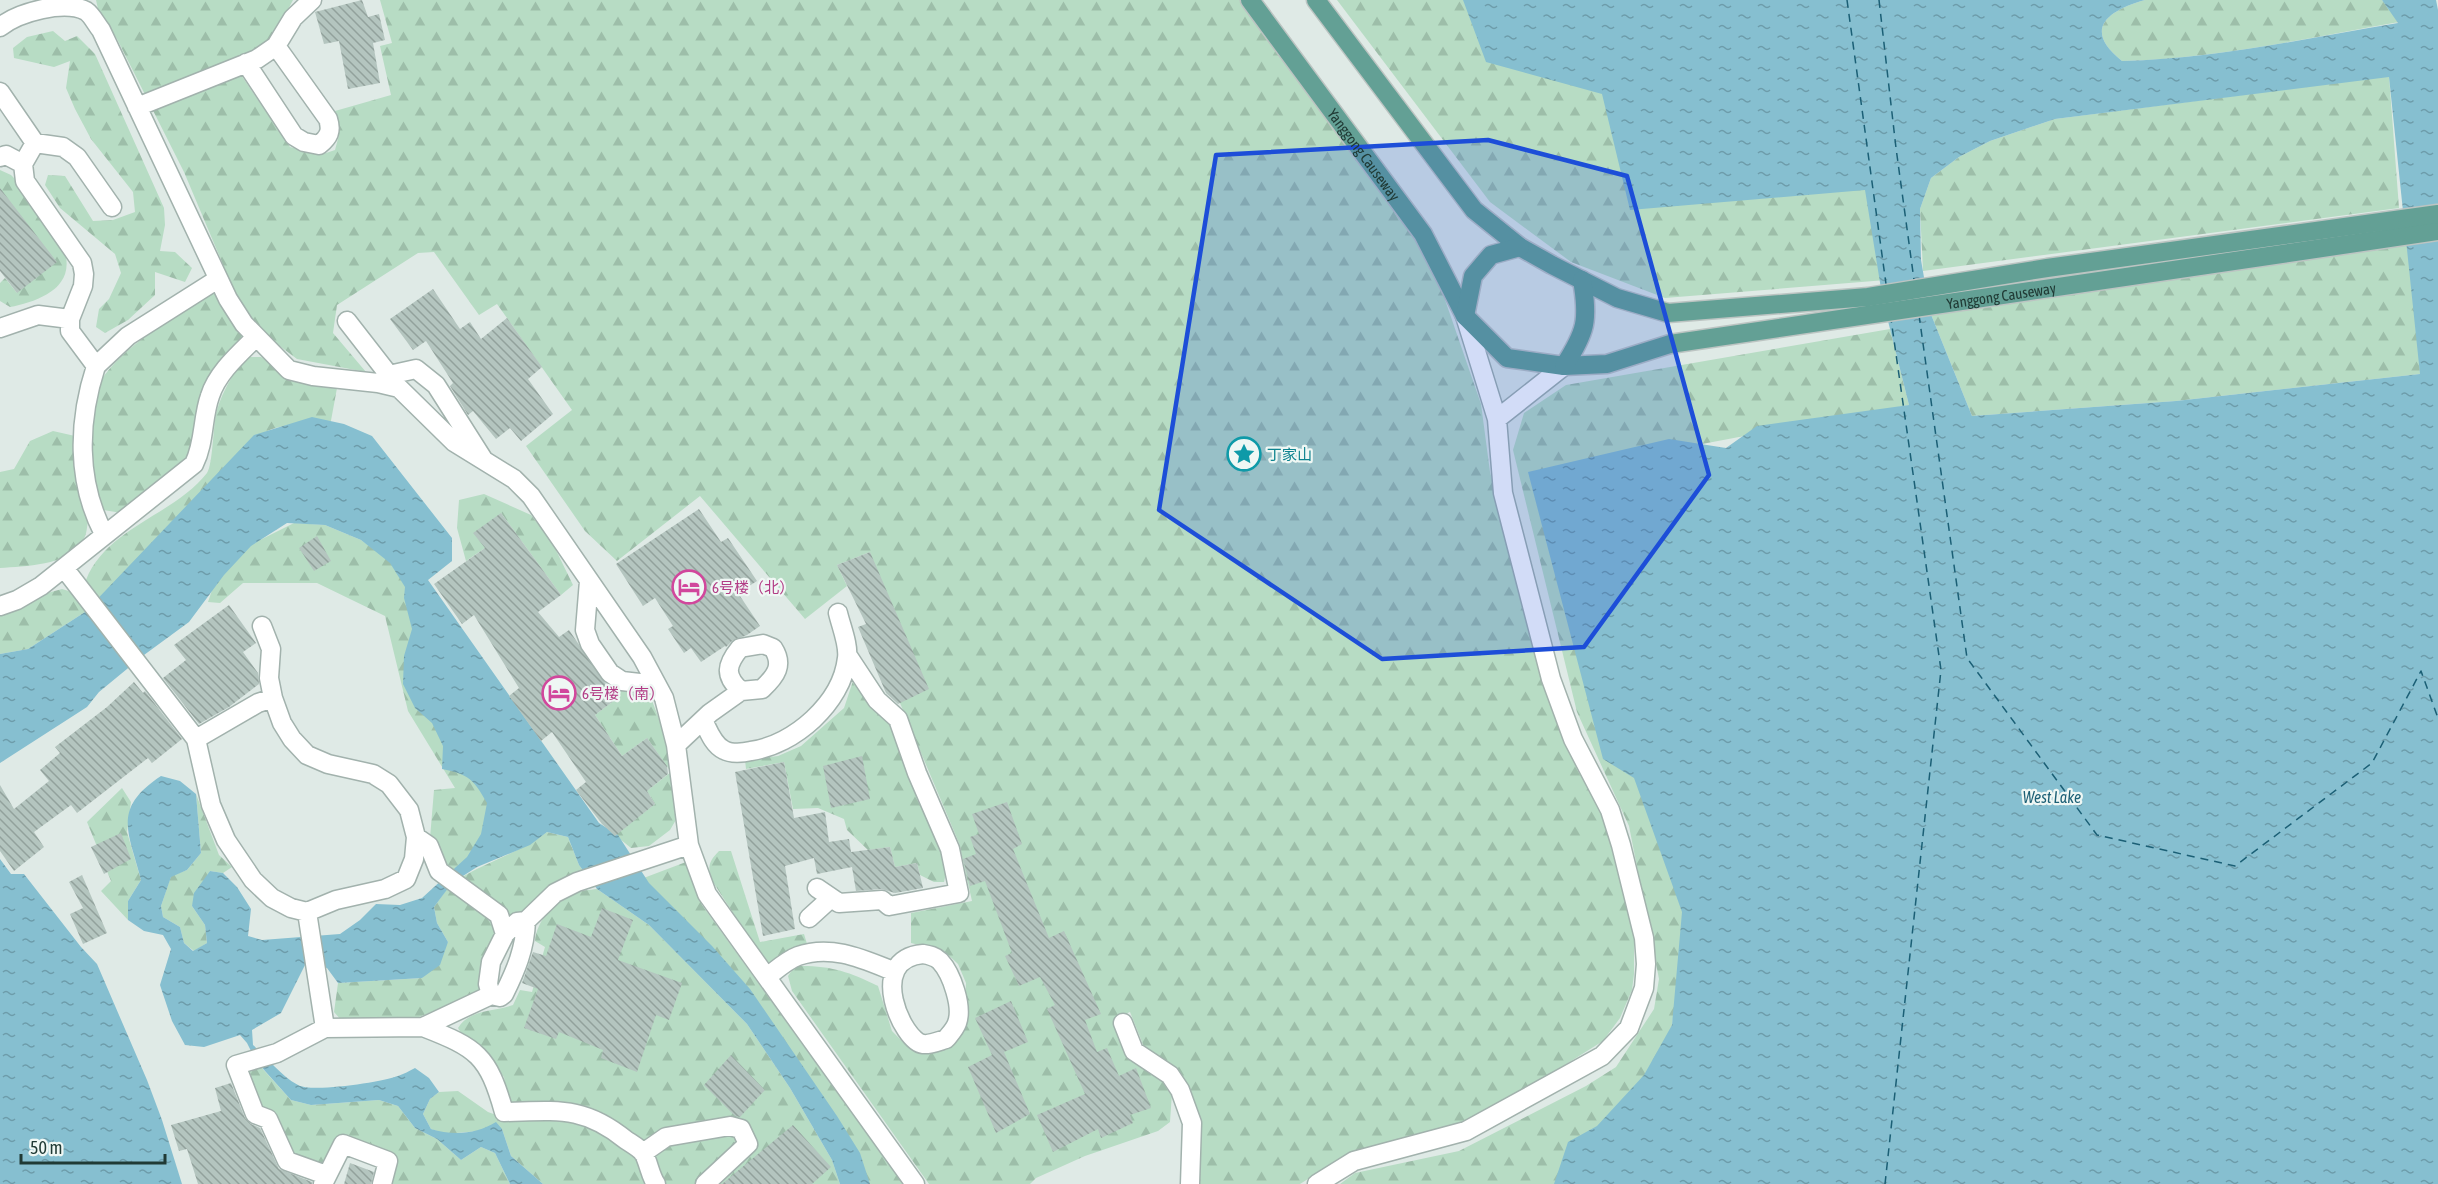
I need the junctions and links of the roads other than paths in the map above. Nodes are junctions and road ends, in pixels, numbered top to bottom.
1 (312, 0) edge
2 (1250, 0) edge
3 (1316, 0) edge
4 (87, 7) edge
5 (0, 26) edge
6 (276, 46) junction
7 (246, 63) junction
8 (0, 92) edge
9 (137, 107) junction
10 (35, 143) junction
11 (0, 157) edge
12 (23, 164) junction
13 (111, 207) dead end
14 (2438, 214) edge
15 (2438, 231) edge
16 (2364, 232) junction
17 (1520, 247) junction
18 (218, 279) junction
19 (1582, 280) junction
20 (1868, 306) junction
21 (1465, 316) junction
22 (70, 319) junction
23 (347, 321) dead end
24 (0, 328) edge
25 (256, 337) junction
26 (96, 366) junction
27 (1564, 366) junction
28 (389, 382) junction
29 (1497, 419) junction
30 (485, 462) junction
31 (104, 534) junction
32 (64, 568) junction
33 (589, 581) junction
34 (0, 606) edge
35 (838, 613) dead end
36 (262, 626) dead end
37 (848, 656) junction
38 (657, 685) junction
39 (741, 691) dead end
40 (273, 698) junction
41 (703, 720) junction
42 (196, 739) junction
43 (676, 745) junction
44 (416, 837) junction
45 (689, 844) junction
46 (307, 912) junction
47 (809, 918) dead end
48 (526, 921) junction
49 (505, 934) junction
50 (894, 971) junction
51 (767, 977) junction
52 (491, 995) junction
53 (1123, 1023) dead end
54 (423, 1027) junction
55 (325, 1028) junction
56 (644, 1153) junction
57 (324, 1179) edge
58 (382, 1184) edge
59 (656, 1184) edge
60 (705, 1184) edge
61 (915, 1184) edge
62 (1190, 1184) edge
63 (1317, 1184) edge

1 - 6 street
2 - 21 main road, Yanggong Causeway
3 - 17 main road, Yanggong Causeway
4 - 5 street
4 - 9 street
6 - 7 street
6 - 7 street
7 - 9 street
8 - 10 street
9 - 18 street
10 - 12 street
10 - 13 street
11 - 12 street
12 - 22 street
14 - 16 main road, Yanggong Causeway
15 - 16 main road, Yanggong Causeway
16 - 20 main road, Yanggong Causeway
16 - 20 main road, Yanggong Causeway
17 - 19 main road, Yanggong Causeway
17 - 21 main road
18 - 25 street
18 - 26 street
19 - 20 main road, Yanggong Causeway
19 - 27 main road
20 - 27 main road, Yanggong Causeway
21 - 27 main road, Yanggong Causeway
21 - 29 street
22 - 24 street
22 - 26 street
23 - 28 street
25 - 28 street
25 - 31 street
26 - 31 street
27 - 29 street
28 - 30 street
28 - 30 street
29 - 63 street
30 - 33 street
31 - 32 street
32 - 34 street
32 - 42 street
33 - 38 street
33 - 38 street
35 - 37 street
36 - 40 street
37 - 41 street
37 - 47 street
38 - 43 street
39 - 41 street
40 - 42 street
40 - 44 street
41 - 43 street
42 - 46 street
43 - 45 street
44 - 46 street
44 - 49 street
45 - 48 street
45 - 51 street
46 - 55 street
48 - 49 street
48 - 52 street
49 - 52 street
50 - 50 street
50 - 51 street
51 - 61 street
52 - 54 street
53 - 62 street
54 - 55 street
54 - 56 street
55 - 57 street
56 - 59 street
56 - 60 street
57 - 58 street

